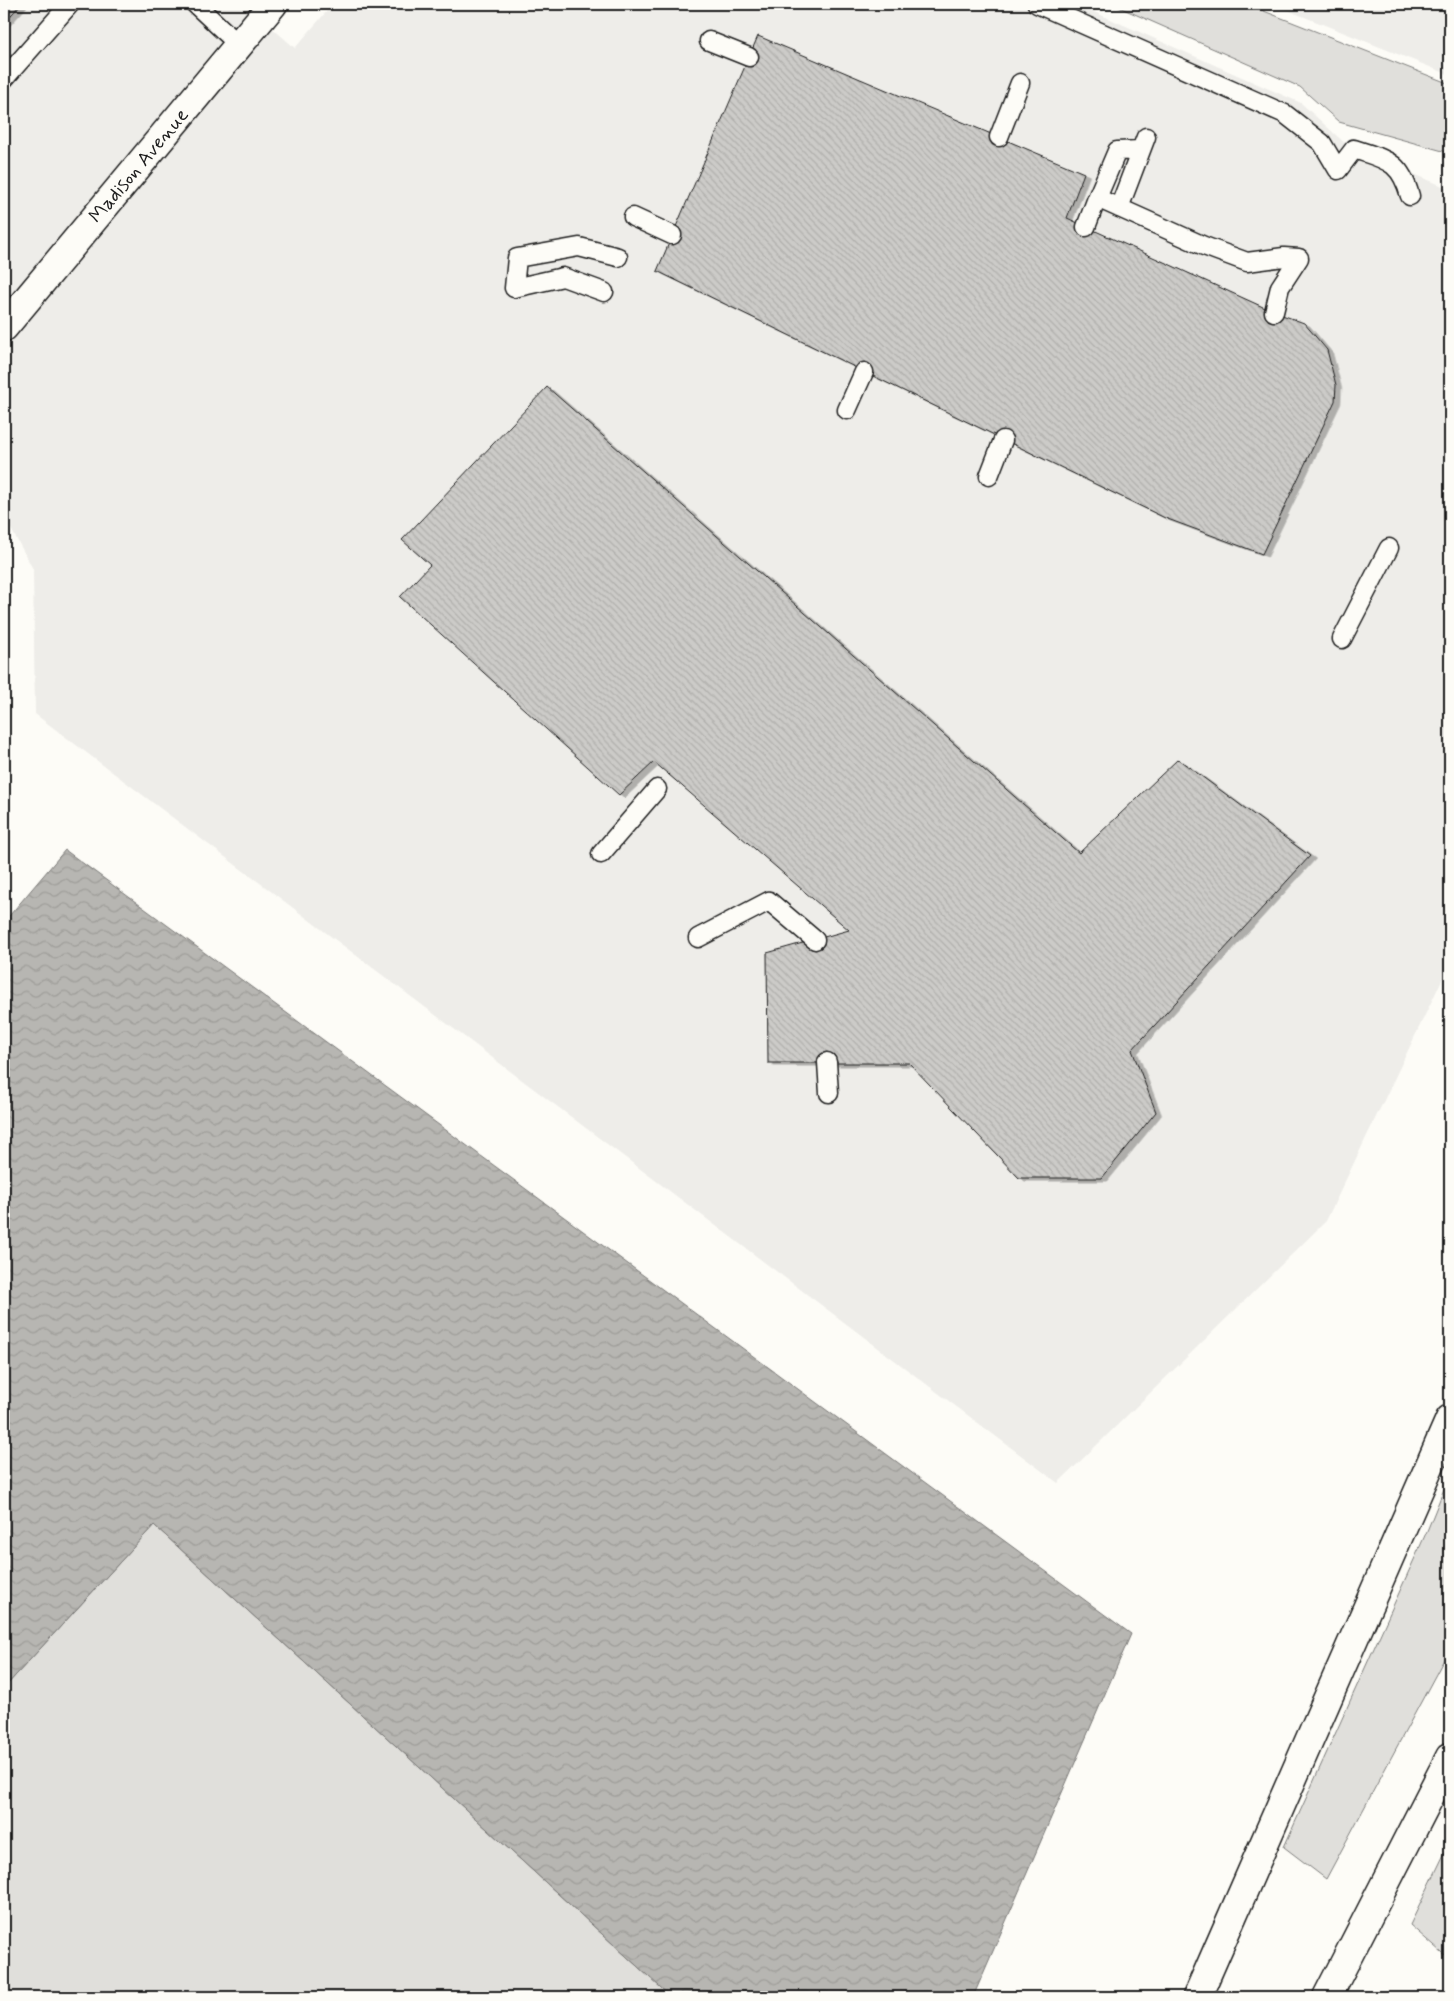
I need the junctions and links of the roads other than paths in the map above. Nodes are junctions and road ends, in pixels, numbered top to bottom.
1 (70, 4) edge
2 (196, 4) edge
3 (273, 4) edge
4 (1038, 4) edge
5 (709, 41) dead end
6 (238, 44) junction
7 (749, 57) dead end
8 (4, 80) edge
9 (1020, 83) dead end
10 (1000, 137) dead end
11 (1410, 196) dead end
12 (1097, 198) junction
13 (1119, 208) junction
14 (633, 217) dead end
15 (1086, 227) dead end
16 (672, 235) dead end
17 (618, 256) dead end
18 (604, 292) dead end
19 (1274, 312) dead end
20 (4, 327) edge
21 (864, 372) dead end
22 (847, 410) dead end
23 (1004, 440) dead end
24 (989, 476) dead end
25 (1389, 548) dead end
26 (1342, 639) dead end
27 (657, 789) dead end
28 (601, 854) dead end
29 (698, 938) dead end
30 (815, 940) dead end
31 (827, 1062) dead end
32 (829, 1093) dead end
33 (1450, 1420) edge
34 (1450, 1757) edge
35 (1197, 1997) edge
36 (1327, 1997) edge

1 - 8 lane
2 - 6 lane
3 - 6 main road, Madison Avenue
4 - 11 lane
5 - 7 lane
6 - 20 main road, Madison Avenue
9 - 10 lane
12 - 13 lane
12 - 13 lane
12 - 15 lane
13 - 19 lane
14 - 16 lane
17 - 18 lane
21 - 22 lane
23 - 24 lane
25 - 26 lane
27 - 28 lane
29 - 30 lane
31 - 32 lane
33 - 35 main road
34 - 36 main road

